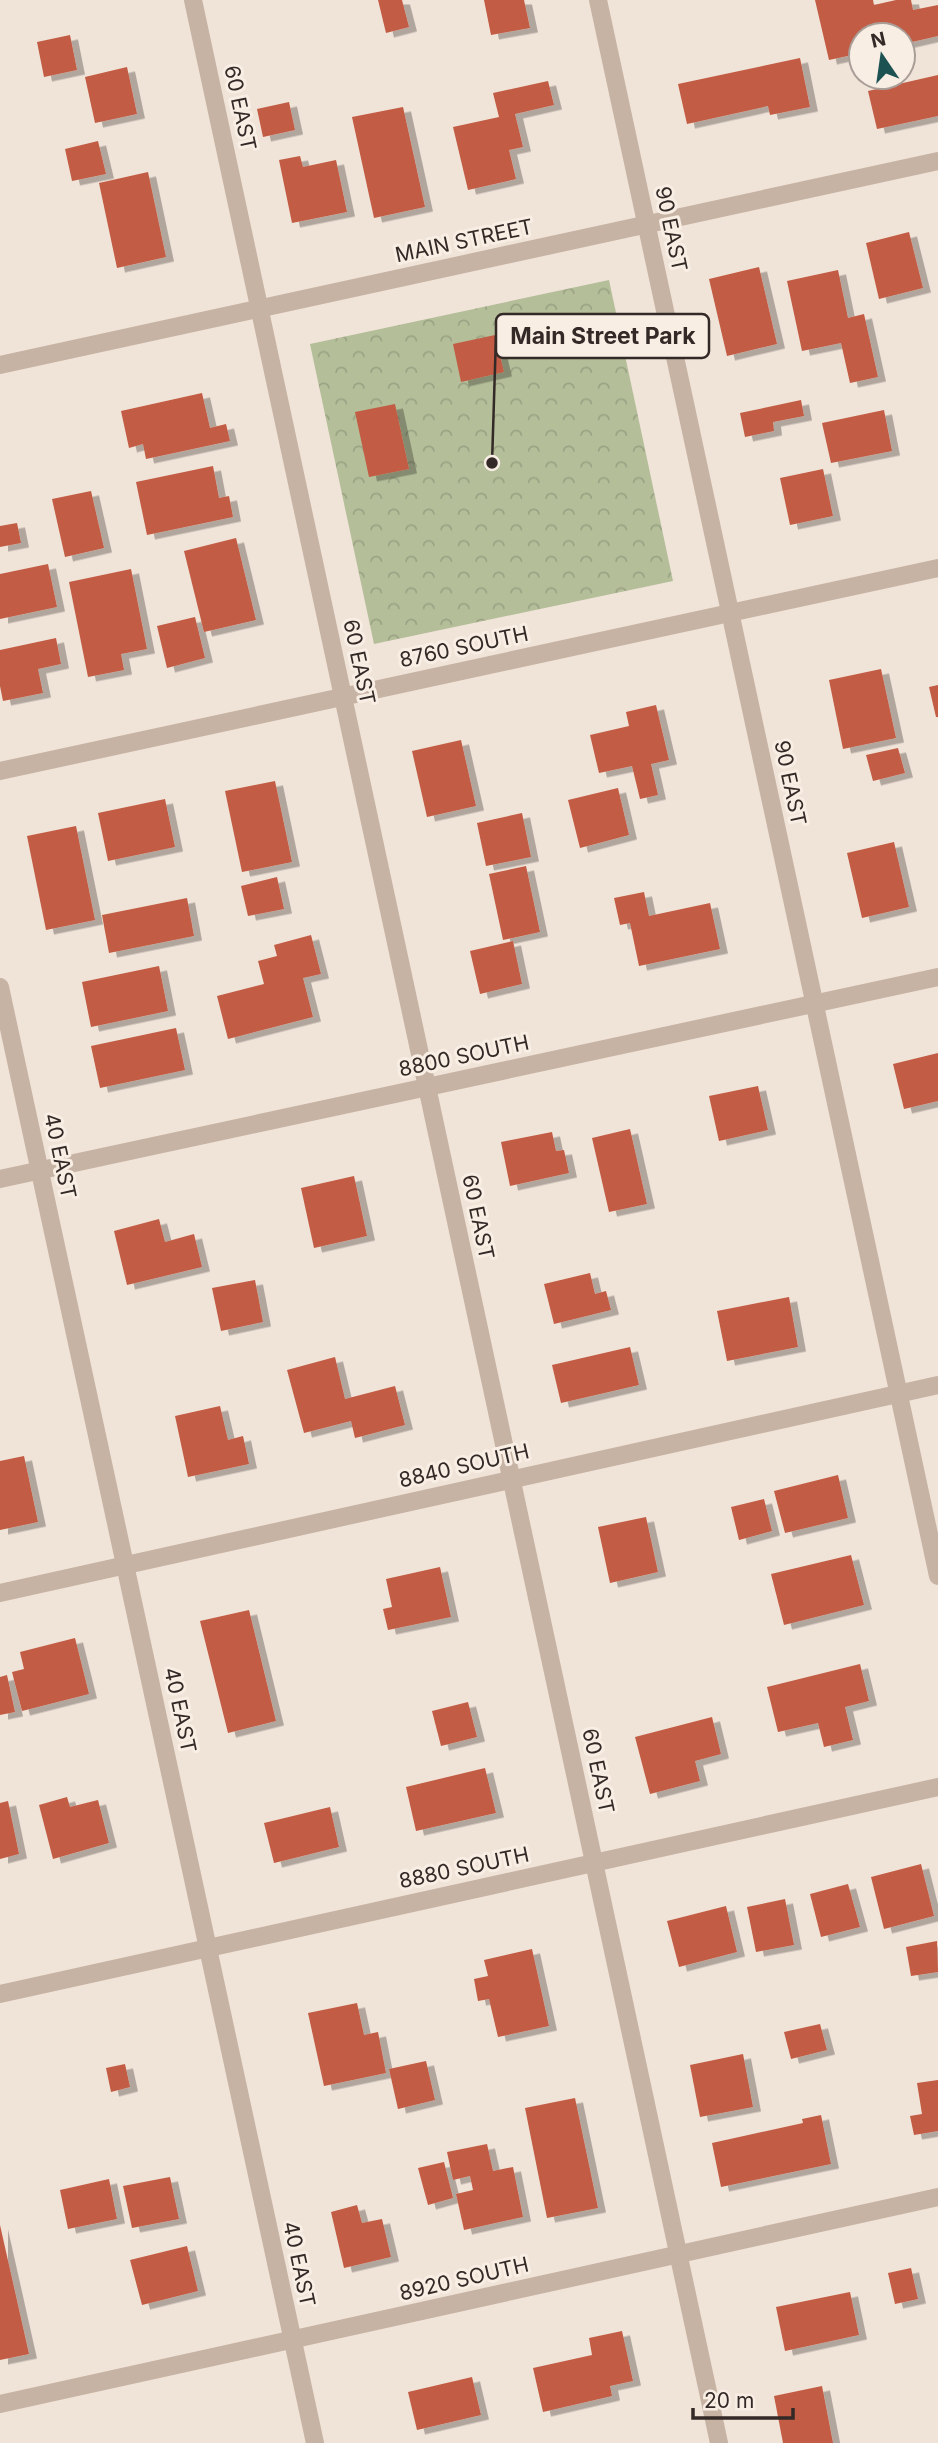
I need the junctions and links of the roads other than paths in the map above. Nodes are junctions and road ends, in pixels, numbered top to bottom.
1 (193, 0) edge
2 (598, 0) edge
3 (938, 161) edge
4 (647, 225) junction
5 (259, 307) junction
6 (0, 365) edge
7 (938, 568) edge
8 (730, 613) junction
9 (343, 696) junction
10 (0, 771) edge
11 (938, 977) edge
12 (0, 987) edge
13 (815, 1004) junction
14 (427, 1087) junction
15 (40, 1170) junction
16 (0, 1179) edge
17 (938, 1385) edge
18 (899, 1393) junction
19 (512, 1479) junction
20 (125, 1565) junction
21 (938, 1576) edge
22 (0, 1593) edge
23 (938, 1787) edge
24 (594, 1863) junction
25 (208, 1948) junction
26 (0, 1994) edge
27 (938, 2197) edge
28 (678, 2255) junction
29 (293, 2340) junction
30 (0, 2404) edge
31 (315, 2443) edge
32 (719, 2443) edge

1 - 5 street, 60 EAST
2 - 4 street, 90 EAST
3 - 4 street, MAIN STREET
4 - 5 street, MAIN STREET
4 - 8 street, 90 EAST
5 - 6 street, MAIN STREET
5 - 9 street, 60 EAST
7 - 8 street, 8760 SOUTH
8 - 9 street, 8760 SOUTH
8 - 13 street, 90 EAST
9 - 10 street, 8760 SOUTH
9 - 14 street, 60 EAST
11 - 13 street, 8800 SOUTH
12 - 15 street, 40 EAST
13 - 14 street, 8800 SOUTH
13 - 18 street, 90 EAST
14 - 15 street, 8800 SOUTH
14 - 19 street, 60 EAST
15 - 16 street, 8800 SOUTH
15 - 20 street, 40 EAST
17 - 18 street, 8840 SOUTH
18 - 19 street, 8840 SOUTH
18 - 21 street, 90 EAST
19 - 20 street, 8840 SOUTH
19 - 24 street, 60 EAST
20 - 22 street, 8840 SOUTH
20 - 25 street, 40 EAST
23 - 24 street, 8880 SOUTH
24 - 25 street, 8880 SOUTH
24 - 28 street, 60 EAST
25 - 26 street, 8880 SOUTH
25 - 29 street, 40 EAST
27 - 28 street, 8920 SOUTH
28 - 29 street, 8920 SOUTH
28 - 32 street, 60 EAST
29 - 30 street, 8920 SOUTH
29 - 31 street, 40 EAST

